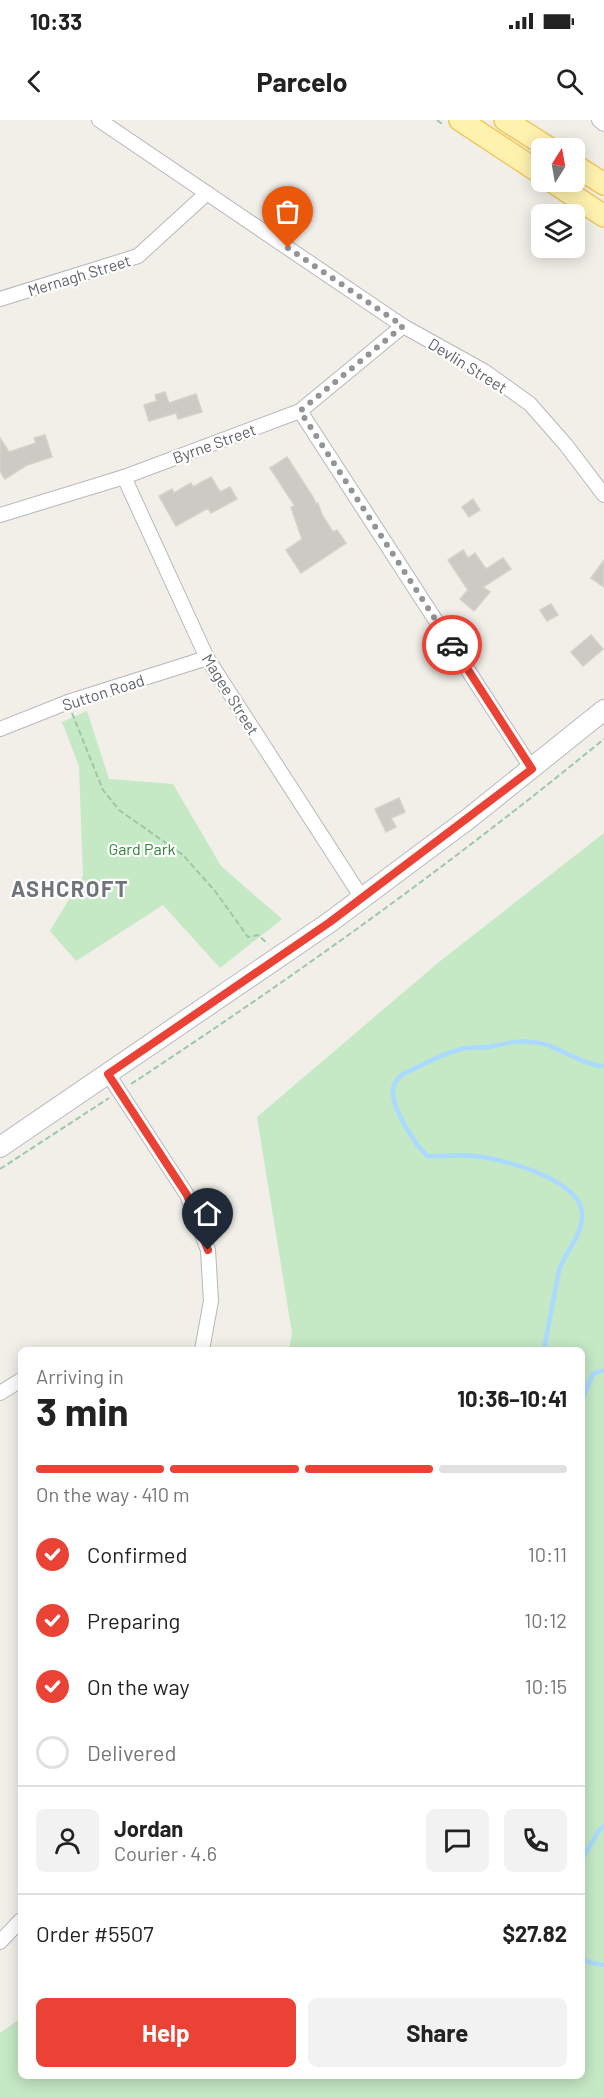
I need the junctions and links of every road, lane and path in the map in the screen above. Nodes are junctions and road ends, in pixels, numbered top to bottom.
1 (99, 120) edge
2 (460, 120) edge
3 (505, 120) edge
4 (599, 120) edge
5 (604, 124) edge
6 (533, 138) edge
7 (531, 167) edge
8 (585, 172) edge
9 (604, 184) edge
10 (568, 192) edge
11 (207, 193) junction
12 (604, 216) edge
13 (0, 299) edge
14 (403, 326) junction
15 (300, 411) junction
16 (124, 477) junction
17 (604, 495) edge
18 (0, 515) edge
19 (207, 658) junction
20 (68, 702) junction
21 (604, 710) edge
22 (0, 729) edge
23 (532, 769) junction
24 (362, 898) junction
25 (268, 944) dead end
26 (108, 1074) junction
27 (0, 1147) edge
28 (203, 1347) edge
29 (18, 1382) edge
30 (0, 1393) edge
31 (18, 1923) edge
32 (0, 1942) edge

1 - 11 street, Devlin Street
2 - 7 main road
3 - 6 main road
4 - 5 street
8 - 9 main road
10 - 12 main road
11 - 13 street, Mernagh Street
11 - 14 street, Devlin Street
14 - 15 street, Byrne Street
14 - 17 street, Devlin Street
15 - 16 street, Byrne Street
15 - 23 street
16 - 18 street, Byrne Street
16 - 19 street, Magee Street
19 - 20 street, Sutton Road
19 - 24 street, Magee Street
20 - 22 street, Sutton Road
20 - 25 path
21 - 23 street
23 - 24 street
24 - 26 street
26 - 27 street
26 - 28 street
29 - 30 street
31 - 32 street

